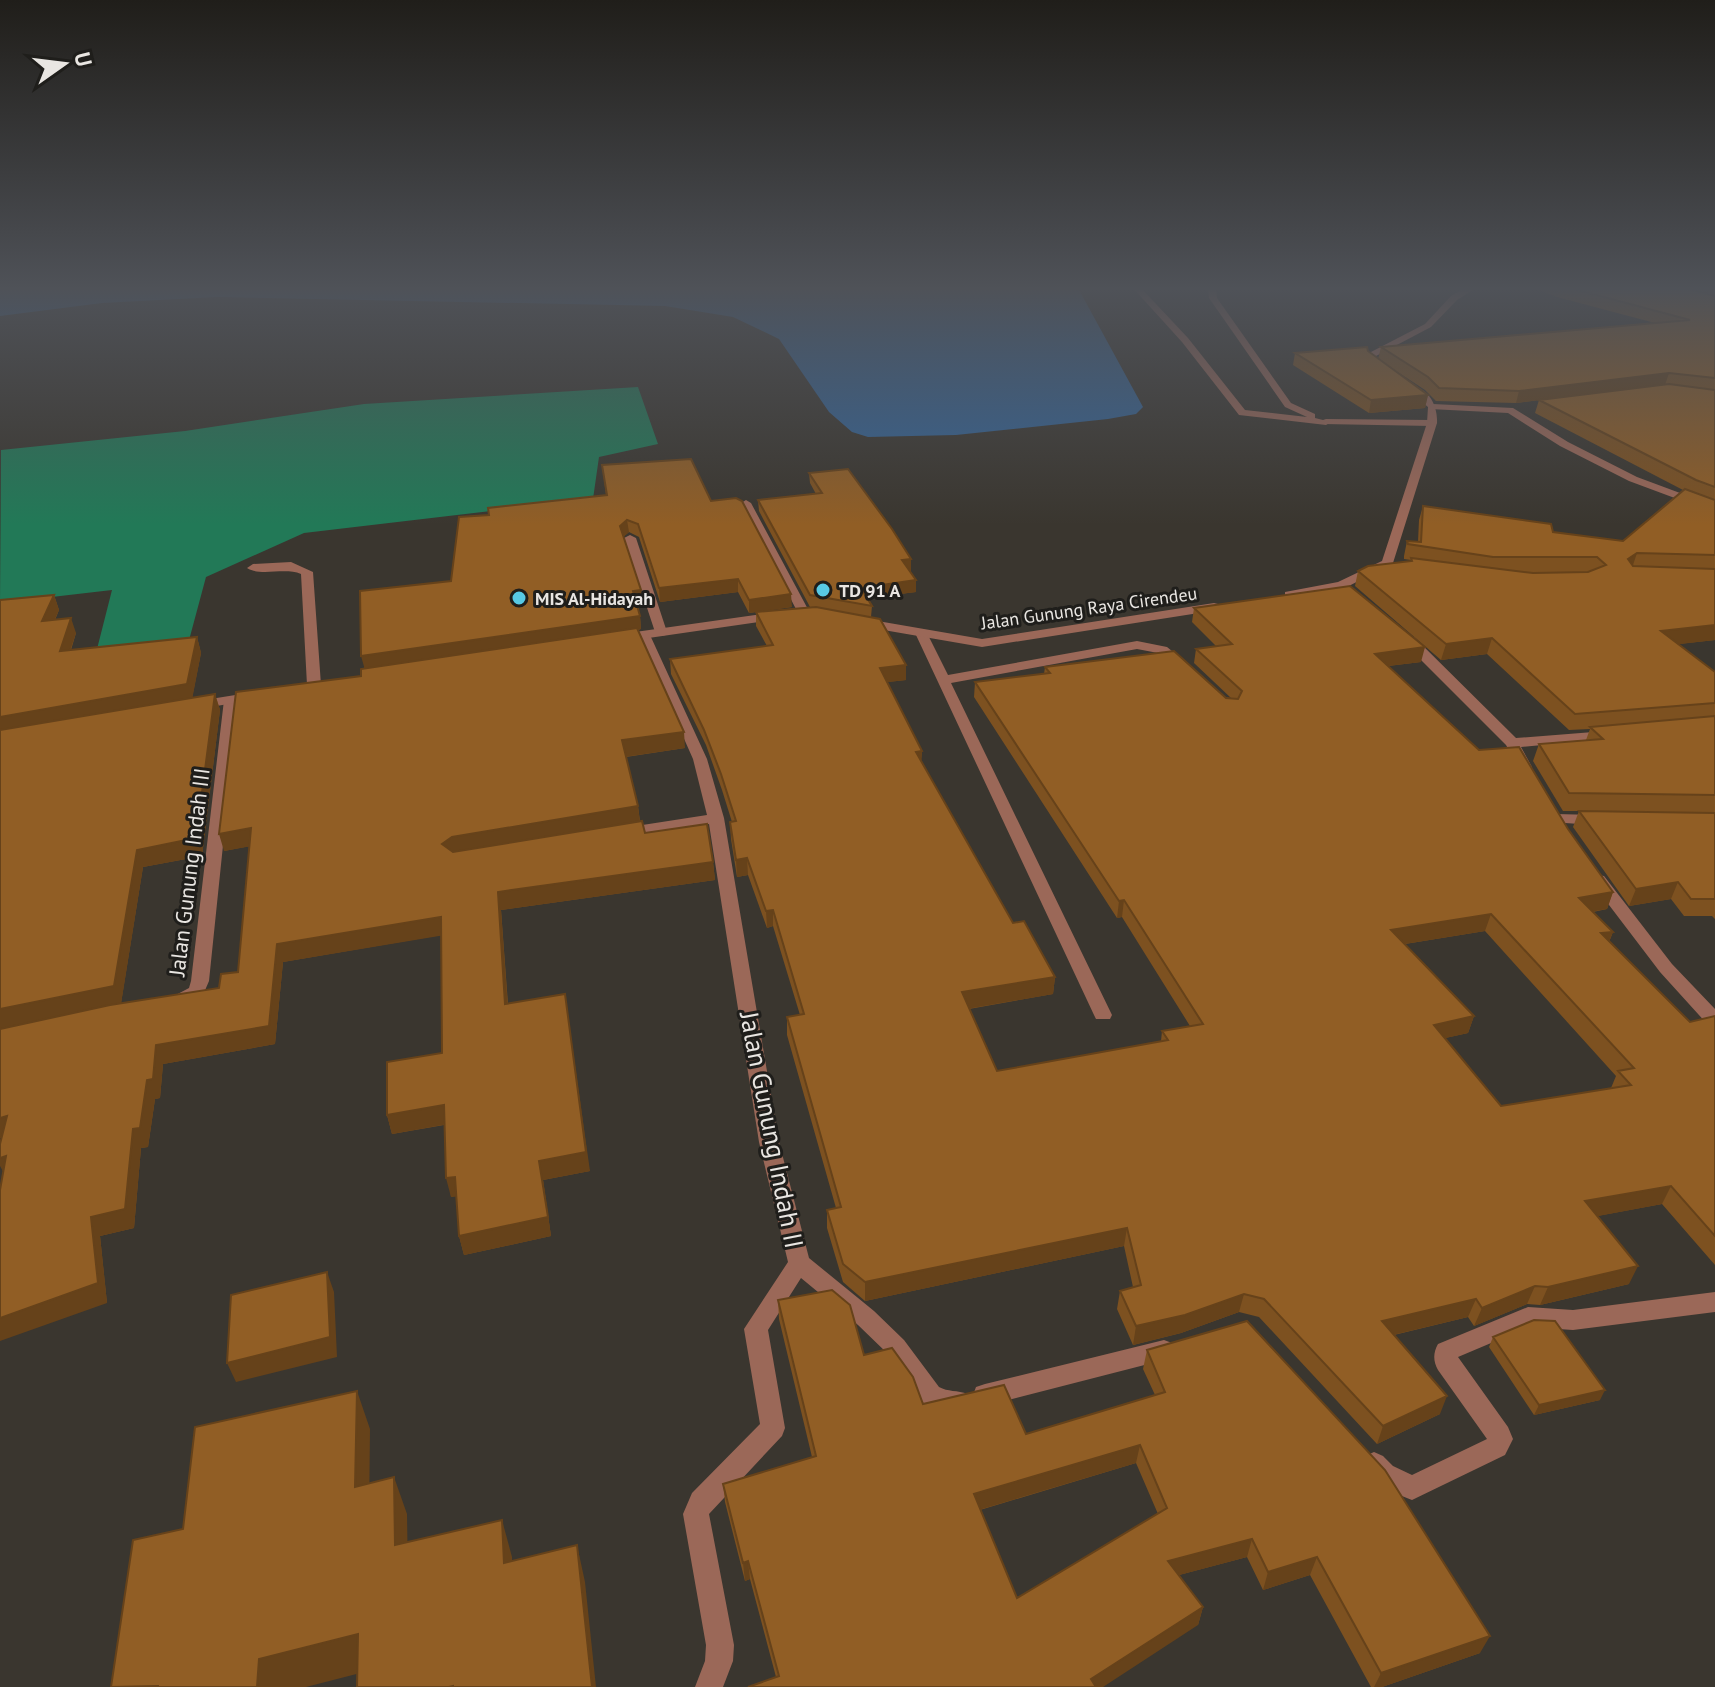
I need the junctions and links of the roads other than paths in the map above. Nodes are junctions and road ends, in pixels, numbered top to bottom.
1 (1206, 367) edge
2 (1261, 367) edge
3 (1379, 367) edge
4 (1433, 407) junction
5 (1524, 408) edge
6 (1510, 410) junction
7 (1326, 422) junction
8 (1432, 423) junction
9 (746, 503) edge
10 (1715, 510) edge
11 (630, 538) edge
12 (1387, 563) junction
13 (1403, 566) edge
14 (253, 568) dead end
15 (1274, 597) edge
16 (1227, 605) edge
17 (855, 621) edge
18 (652, 634) junction
19 (1402, 634) edge
20 (922, 635) junction
21 (613, 640) edge
22 (1190, 672) edge
23 (944, 680) junction
24 (329, 683) edge
25 (273, 692) edge
26 (231, 700) junction
27 (185, 708) edge
28 (1617, 734) edge
29 (1512, 743) junction
30 (1534, 781) edge
31 (716, 818) junction
32 (1557, 819) edge
33 (1616, 820) edge
34 (603, 837) edge
35 (1590, 869) edge
36 (156, 1006) edge
37 (1103, 1015) dead end
38 (1715, 1020) edge
39 (799, 1263) junction
40 (1715, 1302) edge
41 (1182, 1346) edge
42 (1363, 1452) edge
43 (709, 1687) edge

1 - 7 street
2 - 7 street
3 - 4 street
4 - 6 street
4 - 8 street
5 - 6 street
6 - 10 street
7 - 8 street
8 - 12 street
9 - 18 street
11 - 18 street, Jalan Gunung Indah II
12 - 13 street
12 - 15 street
14 - 24 street
16 - 20 street, Jalan Gunung Raya Cirendeu
17 - 20 street, Jalan Gunung Raya Cirendeu
18 - 21 street
18 - 31 street, Jalan Gunung Indah II
19 - 29 street
20 - 23 street
22 - 23 street
23 - 37 street
25 - 26 street
26 - 27 street
26 - 36 street, Jalan Gunung Indah III
28 - 29 street
29 - 30 street
31 - 34 street
31 - 39 street, Jalan Gunung Indah II
32 - 33 street
35 - 38 street
39 - 41 street
39 - 43 street, Jalan Gunung Indah II
40 - 42 street

